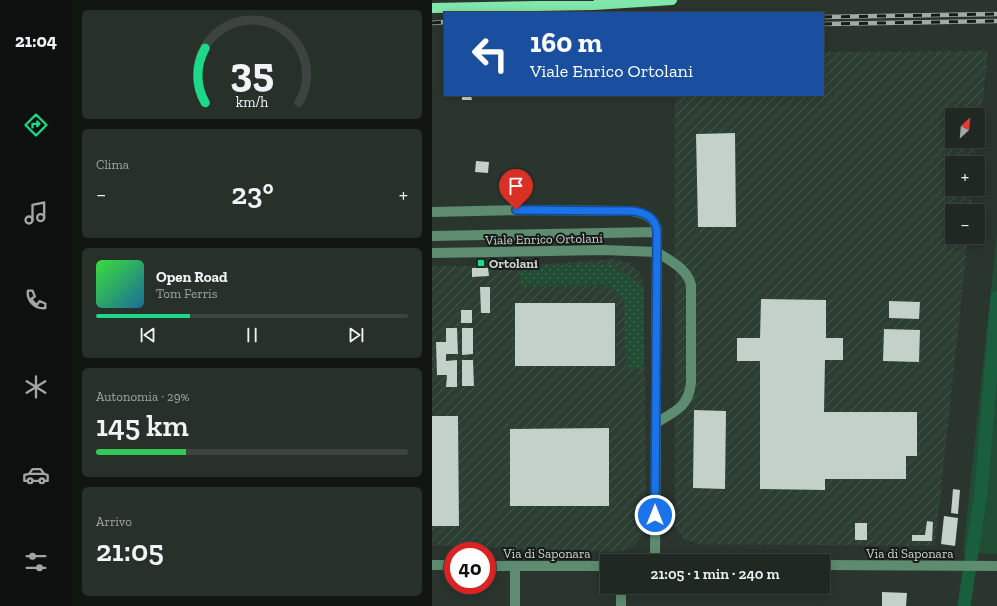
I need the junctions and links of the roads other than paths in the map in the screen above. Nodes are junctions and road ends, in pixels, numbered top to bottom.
1 (672, 0) edge
2 (432, 8) edge
3 (432, 212) edge
4 (657, 232) junction
5 (432, 236) edge
6 (656, 252) junction
7 (432, 253) edge
8 (656, 423) junction
9 (655, 554) edge
10 (432, 565) edge
11 (444, 565) edge
12 (830, 565) edge
13 (496, 566) edge
14 (515, 566) junction
15 (600, 566) edge
16 (996, 566) edge
17 (621, 594) edge
18 (515, 606) edge
19 (622, 606) edge

1 - 2 main road
3 - 4 street
4 - 5 street, Viale Enrico Ortolani
4 - 6 street
6 - 7 street, Viale Enrico Ortolani
6 - 8 street
6 - 8 street
8 - 9 street
10 - 11 street
12 - 16 street, Via di Saponara
13 - 14 street, Via di Saponara
14 - 15 street, Via di Saponara
14 - 18 street
17 - 19 street

